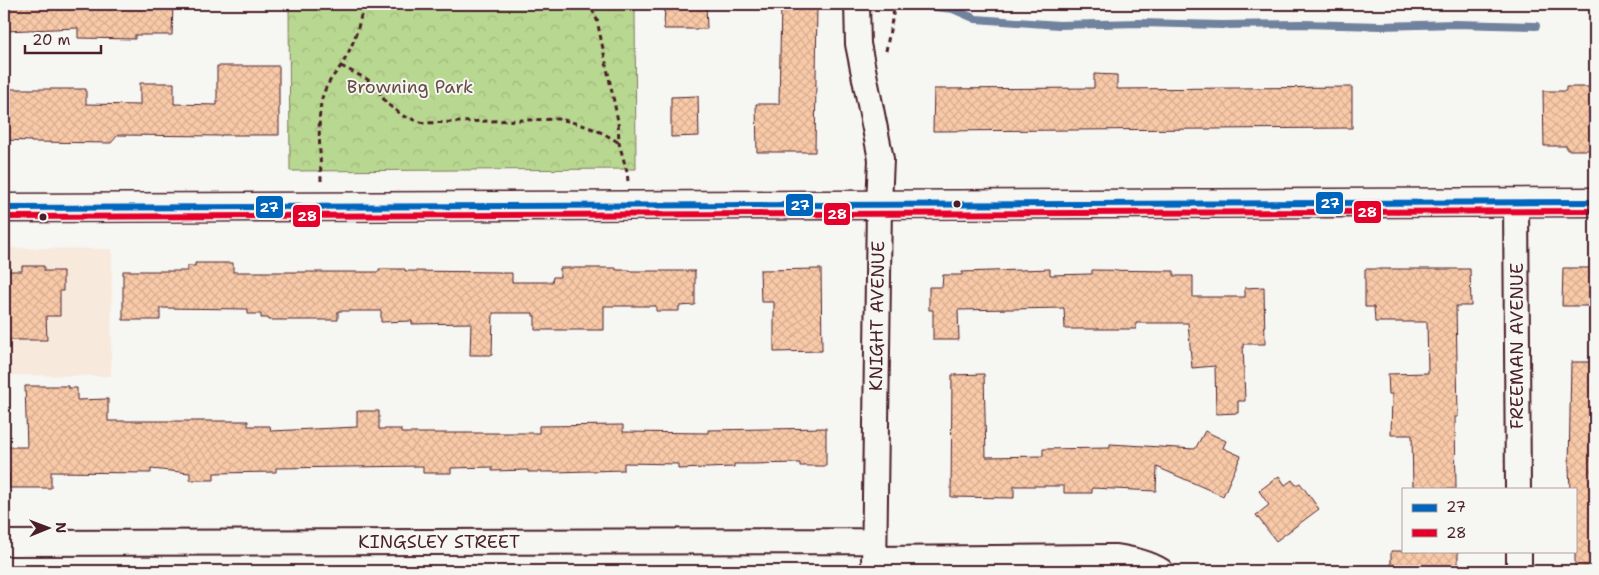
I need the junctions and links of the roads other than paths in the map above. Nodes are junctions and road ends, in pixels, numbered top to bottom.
1 (856, 4) edge
2 (1516, 202) junction
3 (1595, 202) edge
4 (879, 204) junction
5 (4, 208) edge
6 (1518, 488) edge
7 (4, 543) edge
8 (1519, 552) edge
9 (874, 557) edge
10 (1162, 571) edge
11 (1519, 571) edge

1 - 4 street, KNIGHT AVENUE
2 - 3 main road
2 - 4 main road
2 - 6 street, FREEMAN AVENUE
4 - 5 main road
4 - 9 street, KNIGHT AVENUE
7 - 9 street, KINGSLEY STREET
8 - 11 street
9 - 10 street, KINGSLEY STREET

